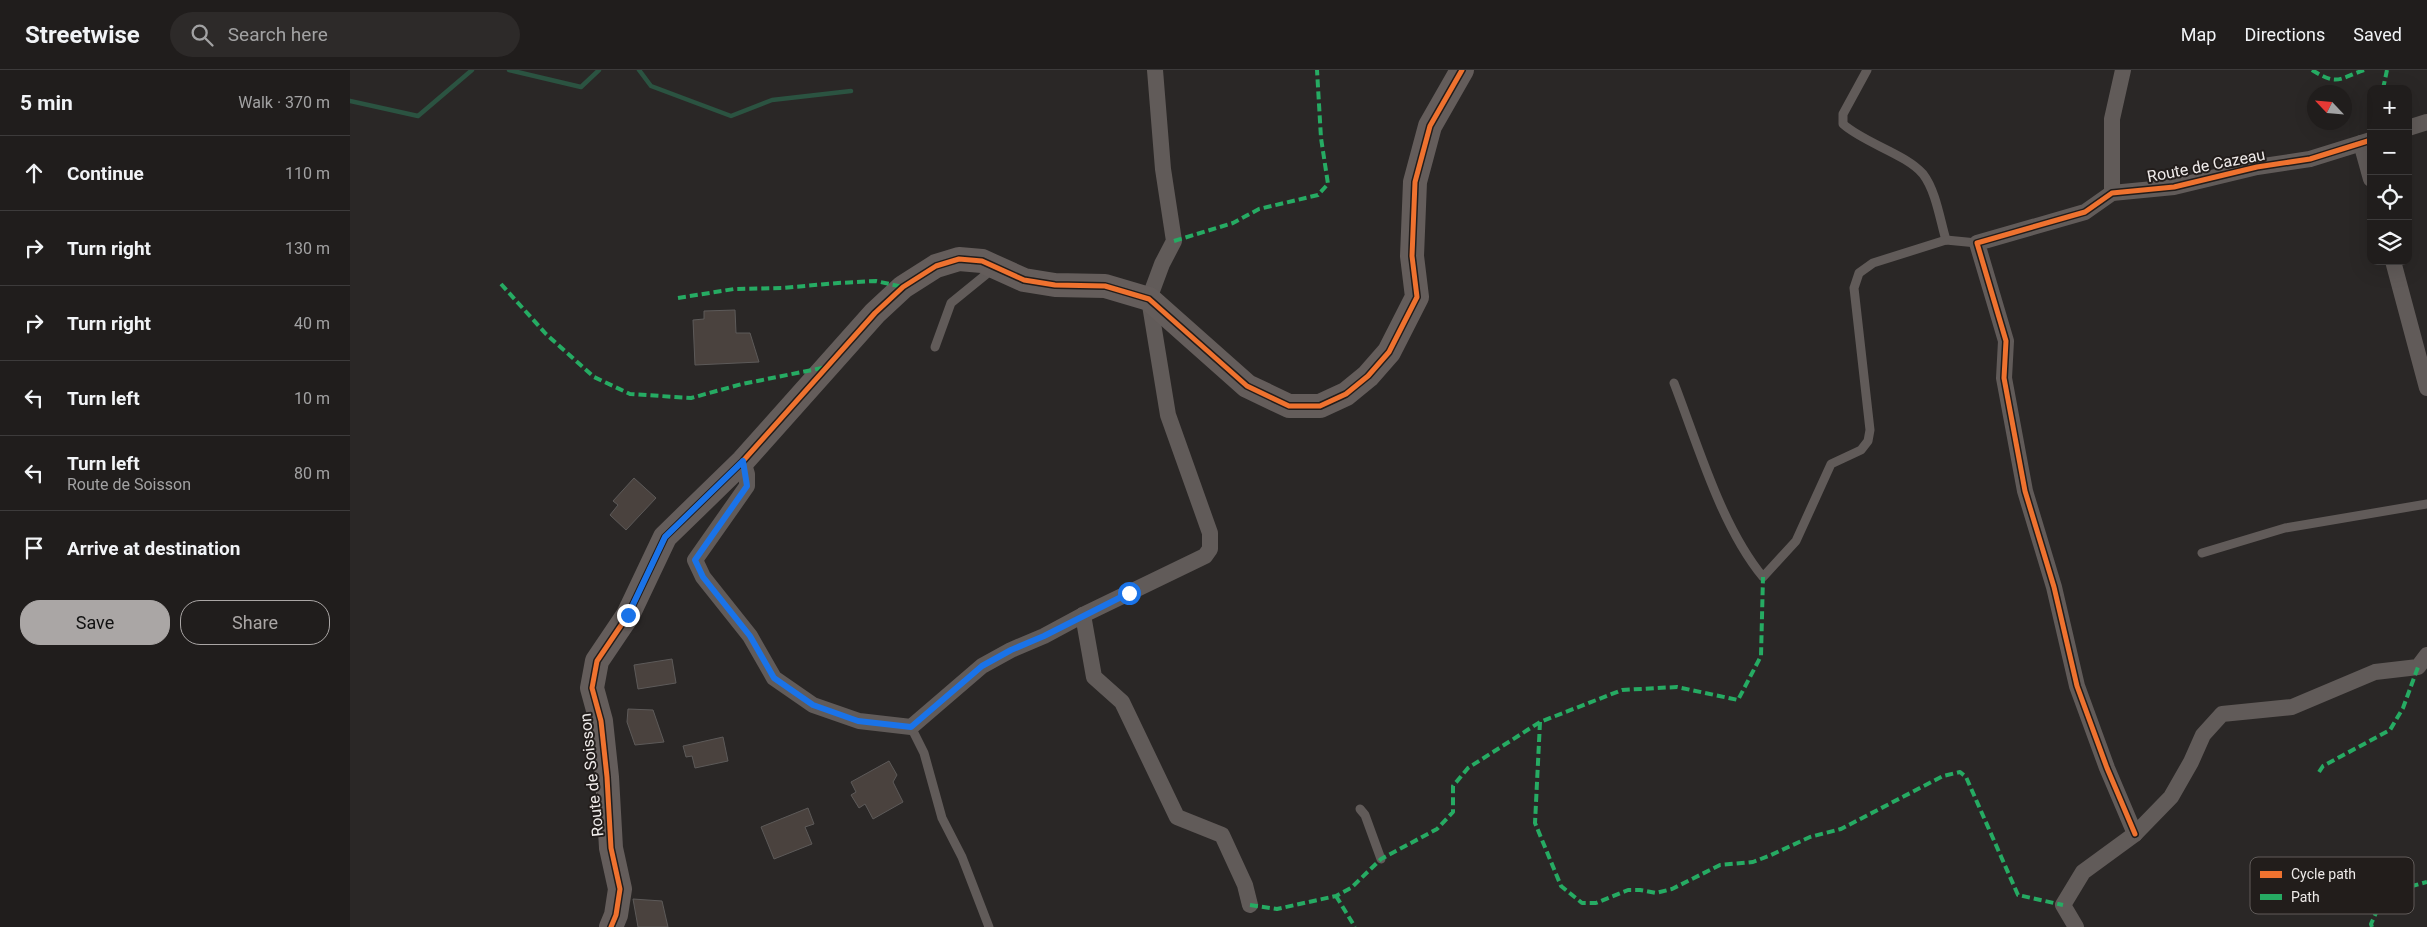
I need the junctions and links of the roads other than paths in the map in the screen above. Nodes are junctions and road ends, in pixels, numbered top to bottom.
1 (1154, 70) edge
2 (1462, 70) edge
3 (1867, 70) edge
4 (2123, 70) edge
5 (2427, 122) edge
6 (2412, 127) edge
7 (2366, 142) edge
8 (2370, 175) edge
9 (2112, 193) junction
10 (1946, 240) junction
11 (1977, 243) junction
12 (2394, 265) edge
13 (996, 267) junction
14 (1148, 299) junction
15 (935, 347) dead end
16 (1674, 383) dead end
17 (2427, 388) edge
18 (743, 461) junction
19 (2427, 504) edge
20 (2202, 553) dead end
21 (1083, 615) junction
22 (2427, 655) edge
23 (911, 727) junction
24 (1360, 809) dead end
25 (2135, 834) junction
26 (1381, 859) dead end
27 (1250, 905) dead end
28 (611, 927) edge
29 (989, 927) edge
30 (2076, 927) edge

1 - 14 street
2 - 14 street
3 - 10 lane
4 - 9 street
5 - 6 street
7 - 8 street
7 - 9 street, Route de Cazeau
9 - 11 street
10 - 11 lane
10 - 16 lane
11 - 25 street
12 - 17 street
13 - 14 street, Route de Soisson
13 - 15 lane
13 - 18 street, Route de Soisson
14 - 21 street
18 - 23 street
18 - 28 street, Route de Soisson
19 - 20 lane
21 - 23 street
21 - 27 street
22 - 25 street
23 - 29 lane
24 - 26 lane
25 - 30 street

